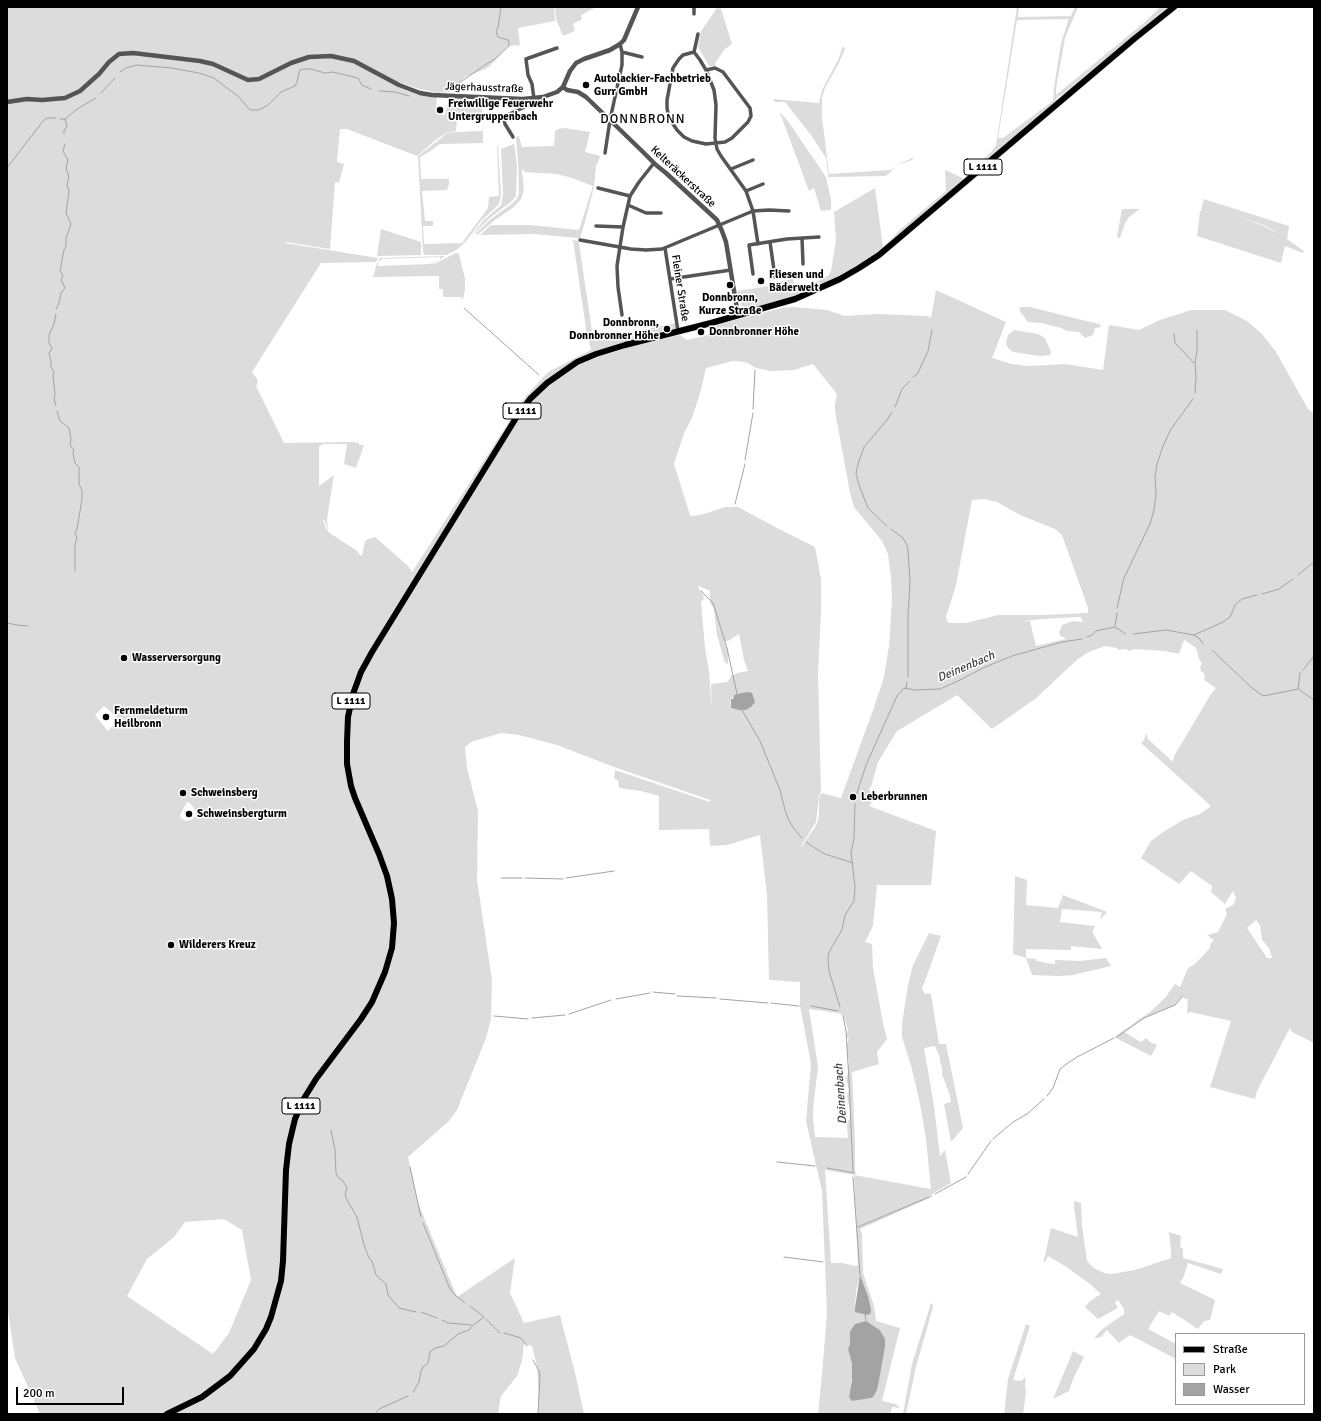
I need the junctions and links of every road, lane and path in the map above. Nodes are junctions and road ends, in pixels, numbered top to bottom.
1 (638, 7) edge
2 (694, 7) edge
3 (1174, 7) edge
4 (694, 14) dead end
5 (698, 34) dead end
6 (620, 44) junction
7 (557, 48) dead end
8 (622, 52) junction
9 (694, 52) junction
10 (642, 57) dead end
11 (706, 70) junction
12 (562, 86) junction
13 (534, 99) junction
14 (7, 102) edge
15 (610, 120) junction
16 (513, 137) dead end
17 (716, 144) junction
18 (605, 153) dead end
19 (753, 160) dead end
20 (654, 163) junction
21 (731, 169) junction
22 (763, 184) dead end
23 (598, 188) dead end
24 (746, 191) junction
25 (630, 196) junction
26 (628, 205) junction
27 (752, 211) junction
28 (789, 211) dead end
29 (661, 213) dead end
30 (720, 224) junction
31 (596, 226) dead end
32 (623, 227) junction
33 (819, 237) dead end
34 (802, 238) junction
35 (580, 240) dead end
36 (770, 242) junction
37 (758, 244) junction
38 (619, 248) junction
39 (665, 248) junction
40 (803, 264) dead end
41 (731, 270) junction
42 (754, 274) dead end
43 (775, 277) dead end
44 (670, 279) junction
45 (622, 315) dead end
46 (738, 315) junction
47 (678, 331) junction
48 (167, 1414) edge

1 - 6 street
2 - 4 street
3 - 46 main road, L 1111
5 - 9 street
6 - 8 street
6 - 12 street
7 - 13 street
8 - 10 street
8 - 15 street
9 - 11 street
9 - 17 street
11 - 17 street
11 - 17 street
12 - 13 street, Jägerhausstraße
12 - 15 street, Kelteräckerstraße
13 - 14 street, Jägerhausstraße
13 - 16 street
15 - 18 street
15 - 20 street, Kelteräckerstraße
17 - 21 street
19 - 21 street
20 - 25 street
20 - 30 street, Kelteräckerstraße
21 - 24 street
22 - 24 street
23 - 25 street
24 - 27 street
25 - 26 street
26 - 29 street
26 - 32 street
27 - 28 street
27 - 30 street
27 - 37 street
30 - 39 street
30 - 41 street, Kelteräckerstraße
31 - 32 street
32 - 38 street
33 - 34 street
34 - 36 street
34 - 40 street
35 - 38 street
36 - 37 street
36 - 43 street
37 - 42 street
38 - 39 street
38 - 45 street
39 - 44 street, Fleiner Straße
41 - 44 street
41 - 46 street, Kelteräckerstraße
44 - 47 street, Fleiner Straße
46 - 47 main road, L 1111
47 - 48 main road, L 1111

